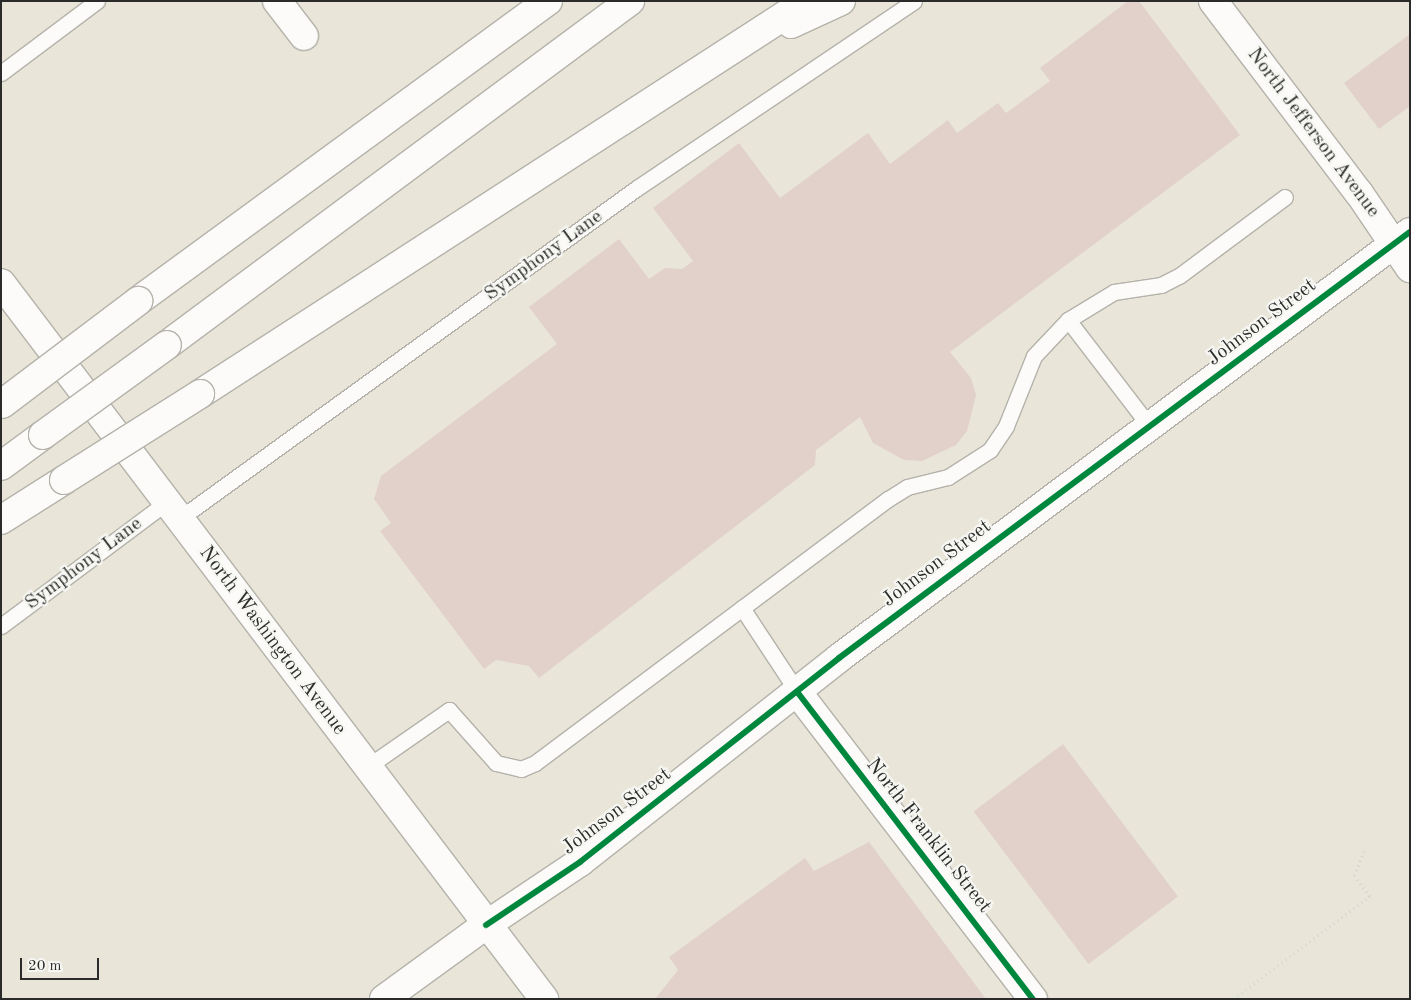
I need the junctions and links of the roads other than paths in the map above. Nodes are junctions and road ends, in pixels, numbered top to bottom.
1 (97, 1) edge
2 (277, 1) edge
3 (529, 1) edge
4 (548, 1) edge
5 (630, 1) edge
6 (807, 1) edge
7 (841, 1) edge
8 (914, 1) edge
9 (1207, 1) edge
10 (1220, 11) edge
11 (304, 36) dead end
12 (744, 43) junction
13 (1, 73) edge
14 (452, 74) junction
15 (1285, 197) dead end
16 (1403, 238) edge
17 (1410, 268) edge
18 (1, 283) edge
19 (1068, 320) junction
20 (1, 405) edge
21 (1150, 427) junction
22 (1, 466) edge
23 (173, 511) junction
24 (1, 520) edge
25 (742, 608) junction
26 (1, 626) edge
27 (798, 692) junction
28 (367, 768) junction
29 (486, 925) junction
30 (384, 999) edge
31 (544, 999) edge
32 (1033, 999) edge

1 - 13 lane
2 - 11 main road
3 - 14 main road
4 - 14 main road
5 - 22 main road, bridge
6 - 12 main road
7 - 12 main road
8 - 23 lane, Symphony Lane
9 - 10 lane
10 - 16 main road, North Jefferson Avenue
12 - 24 main road, bridge
14 - 20 main road, bridge
15 - 19 lane
16 - 17 main road, North Jefferson Avenue
16 - 21 main road, Johnson Street
18 - 23 main road, North Washington Avenue
19 - 21 lane
19 - 25 lane
21 - 27 main road, Johnson Street
23 - 26 lane, Symphony Lane
23 - 28 main road, North Washington Avenue
25 - 27 lane
25 - 28 lane
27 - 29 main road, Johnson Street
27 - 32 main road, North Franklin Street
28 - 29 main road, North Washington Avenue
29 - 30 main road, Johnson Street
29 - 31 main road, North Washington Avenue

